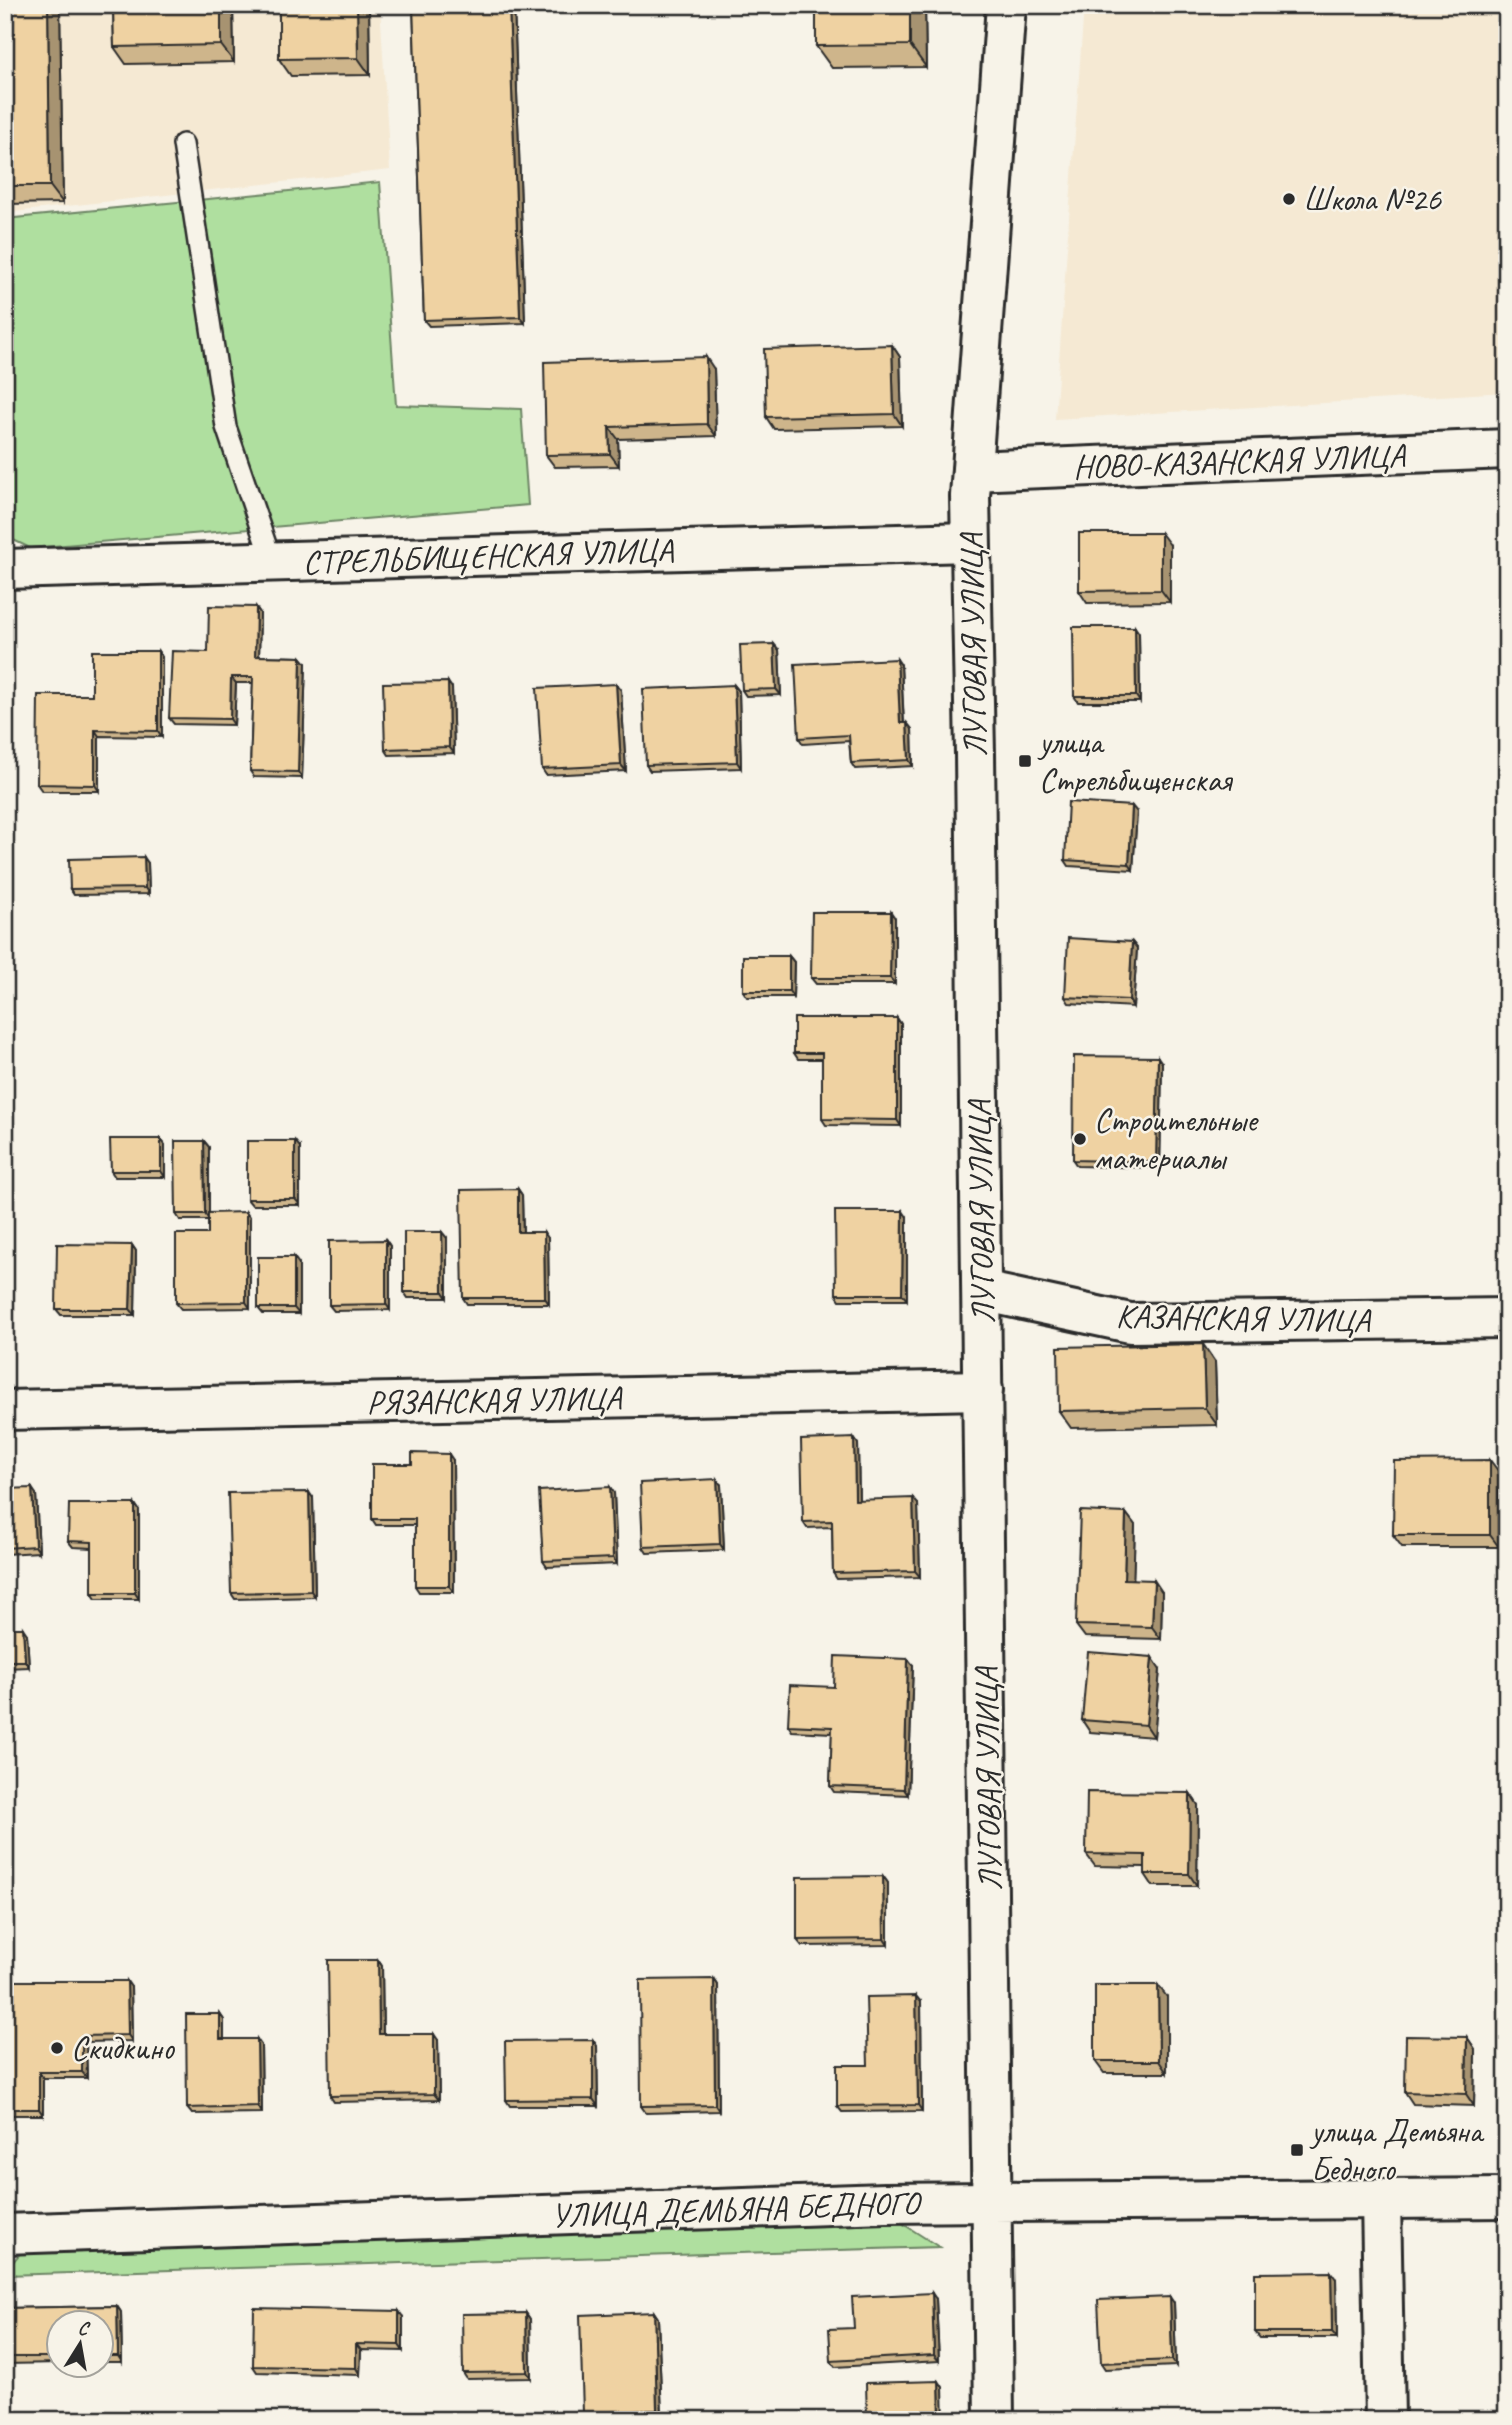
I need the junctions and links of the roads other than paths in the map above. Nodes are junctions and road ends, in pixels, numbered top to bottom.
1 (1006, 5) edge
2 (183, 144) dead end
3 (1507, 449) edge
4 (972, 471) junction
5 (970, 542) junction
6 (272, 562) junction
7 (5, 569) edge
8 (982, 1291) junction
9 (1507, 1318) edge
10 (983, 1390) junction
11 (5, 1410) edge
12 (1507, 2198) edge
13 (1381, 2199) junction
14 (992, 2202) junction
15 (5, 2234) edge
16 (994, 2420) edge
17 (1385, 2420) edge

1 - 4 street, ЛУГОВАЯ УЛИЦА
2 - 6 lane
3 - 4 street, НОВО-КАЗАНСКАЯ УЛИЦА
4 - 5 street, ЛУГОВАЯ УЛИЦА
5 - 6 street, СТРЕЛЬБИЩЕНСКАЯ УЛИЦА
5 - 8 street, ЛУГОВАЯ УЛИЦА
6 - 7 street, СТРЕЛЬБИЩЕНСКАЯ УЛИЦА
8 - 9 street, КАЗАНСКАЯ УЛИЦА
8 - 10 street, ЛУГОВАЯ УЛИЦА
10 - 11 street, РЯЗАНСКАЯ УЛИЦА
10 - 14 street, ЛУГОВАЯ УЛИЦА
12 - 13 street, УЛИЦА ДЕМЬЯНА БЕДНОГО
13 - 14 street, УЛИЦА ДЕМЬЯНА БЕДНОГО
13 - 17 street
14 - 15 street, УЛИЦА ДЕМЬЯНА БЕДНОГО
14 - 16 street, ЛУГОВАЯ УЛИЦА

